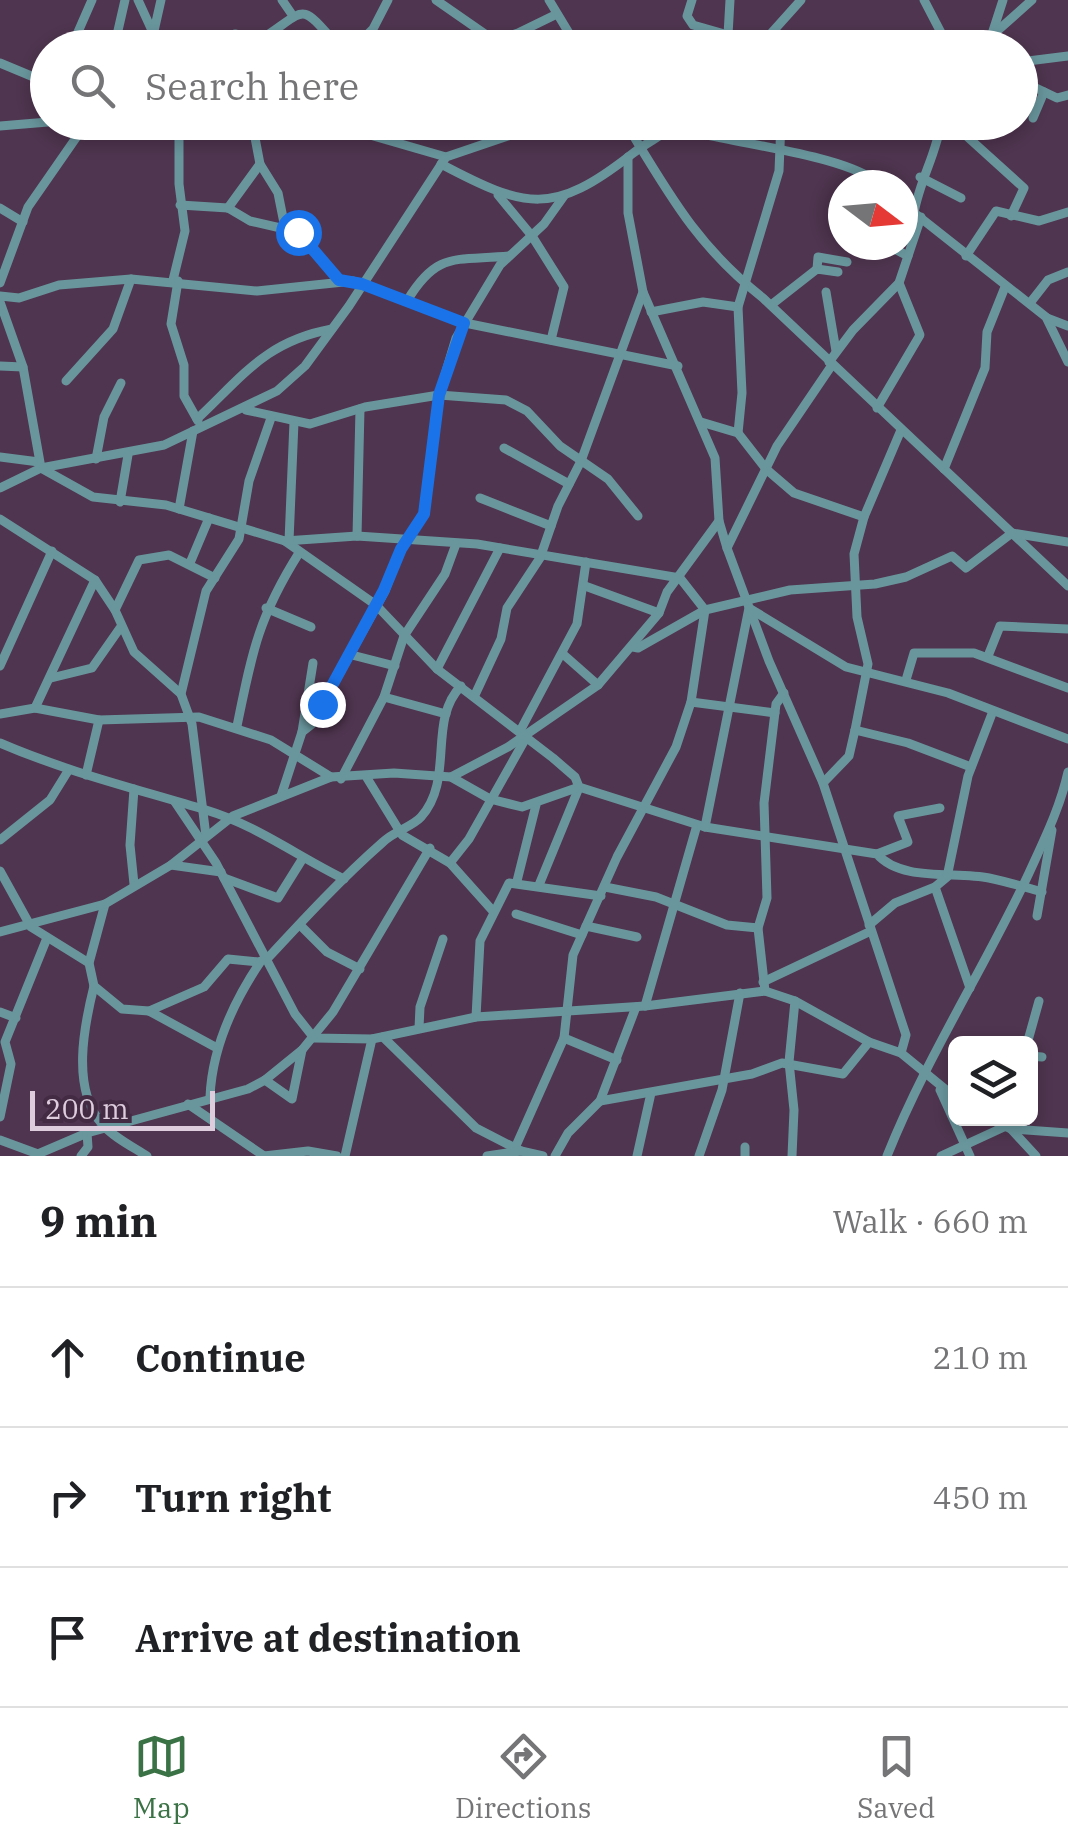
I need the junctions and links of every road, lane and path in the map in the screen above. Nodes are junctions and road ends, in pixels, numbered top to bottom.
1 (92, 0) edge
2 (125, 0) edge
3 (138, 0) edge
4 (160, 0) edge
5 (282, 0) edge
6 (388, 0) edge
7 (436, 0) edge
8 (549, 0) edge
9 (692, 0) edge
10 (730, 0) edge
11 (801, 0) edge
12 (924, 0) edge
13 (1003, 0) edge
14 (1032, 0) edge
15 (291, 12) junction
16 (557, 14) junction
17 (79, 30) edge
18 (118, 30) edge
19 (153, 30) edge
20 (154, 30) edge
21 (271, 30) edge
22 (328, 30) edge
23 (371, 30) edge
24 (479, 30) edge
25 (520, 30) edge
26 (567, 30) edge
27 (710, 30) edge
28 (728, 30) edge
29 (774, 30) edge
30 (940, 30) edge
31 (993, 30) edge
32 (994, 30) edge
33 (1068, 56) edge
34 (1038, 60) edge
35 (0, 63) edge
36 (30, 76) edge
37 (1068, 96) edge
38 (1038, 98) edge
39 (30, 124) edge
40 (0, 126) edge
41 (75, 140) edge
42 (179, 140) edge
43 (257, 140) edge
44 (384, 140) edge
45 (499, 140) edge
46 (637, 140) edge
47 (652, 140) edge
48 (731, 140) edge
49 (780, 140) edge
50 (938, 140) edge
51 (971, 140) edge
52 (641, 147) junction
53 (780, 153) junction
54 (628, 157) junction
55 (443, 160) junction
56 (260, 164) junction
57 (855, 170) edge
58 (920, 177) junction
59 (496, 194) junction
60 (564, 196) junction
61 (961, 198) dead end
62 (918, 202) edge
63 (180, 205) junction
64 (0, 208) edge
65 (228, 208) junction
66 (1068, 212) edge
67 (918, 216) edge
68 (1012, 216) junction
69 (23, 222) junction
70 (285, 228) junction
71 (532, 236) junction
72 (509, 256) junction
73 (966, 256) junction
74 (907, 260) edge
75 (848, 262) dead end
76 (817, 269) junction
77 (838, 272) dead end
78 (1068, 272) edge
79 (131, 279) junction
80 (175, 280) junction
81 (339, 280) junction
82 (0, 283) edge
83 (744, 283) junction
84 (899, 283) junction
85 (362, 284) junction
86 (1005, 287) junction
87 (643, 292) junction
88 (826, 292) dead end
89 (0, 299) edge
90 (406, 301) junction
91 (1030, 303) junction
92 (772, 306) junction
93 (738, 307) junction
94 (652, 312) junction
95 (1046, 317) junction
96 (464, 323) junction
97 (1068, 326) edge
98 (332, 329) junction
99 (551, 340) junction
100 (836, 351) junction
101 (621, 354) junction
102 (1068, 362) edge
103 (830, 364) junction
104 (0, 366) edge
105 (678, 366) junction
106 (23, 368) junction
107 (66, 381) dead end
108 (121, 383) dead end
109 (439, 395) junction
110 (877, 408) junction
111 (360, 409) junction
112 (246, 410) junction
113 (271, 418) junction
114 (294, 422) junction
115 (701, 422) junction
116 (198, 426) junction
117 (902, 430) junction
118 (738, 433) junction
119 (504, 448) dead end
120 (128, 454) junction
121 (0, 457) edge
122 (96, 460) junction
123 (581, 461) junction
124 (40, 465) junction
125 (766, 469) junction
126 (944, 469) junction
127 (569, 484) junction
128 (0, 488) edge
129 (480, 498) dead end
130 (120, 502) junction
131 (179, 509) junction
132 (638, 516) dead end
133 (864, 517) junction
134 (210, 518) junction
135 (0, 519) edge
136 (719, 521) junction
137 (551, 526) junction
138 (242, 528) junction
139 (1012, 533) junction
140 (356, 536) junction
141 (408, 538) junction
142 (287, 541) junction
143 (1068, 542) edge
144 (456, 544) junction
145 (500, 548) junction
146 (727, 548) junction
147 (52, 551) junction
148 (300, 553) junction
149 (540, 558) junction
150 (190, 562) junction
151 (586, 562) junction
152 (214, 578) junction
153 (680, 578) junction
154 (95, 580) junction
155 (585, 586) junction
156 (854, 586) junction
157 (1068, 586) edge
158 (748, 604) junction
159 (376, 605) junction
160 (266, 608) junction
161 (116, 610) junction
162 (705, 610) junction
163 (659, 612) junction
164 (311, 627) dead end
165 (120, 628) junction
166 (1068, 630) edge
167 (404, 636) junction
168 (633, 647) junction
169 (348, 654) junction
170 (564, 655) junction
171 (988, 656) junction
172 (314, 663) dead end
173 (0, 666) edge
174 (395, 666) junction
175 (437, 669) junction
176 (864, 672) junction
177 (50, 678) junction
178 (906, 680) junction
179 (598, 685) junction
180 (460, 686) junction
181 (1068, 688) edge
182 (784, 693) junction
183 (181, 694) junction
184 (305, 694) junction
185 (384, 696) junction
186 (474, 697) junction
187 (324, 700) junction
188 (691, 702) junction
189 (36, 708) junction
190 (731, 710) junction
191 (993, 711) junction
192 (774, 713) junction
193 (0, 714) edge
194 (446, 714) junction
195 (188, 715) junction
196 (99, 720) junction
197 (237, 726) junction
198 (856, 730) junction
199 (302, 732) junction
200 (524, 734) junction
201 (1068, 739) edge
202 (0, 742) edge
203 (297, 754) junction
204 (971, 767) junction
205 (68, 771) junction
206 (1068, 772) edge
207 (86, 775) junction
208 (446, 777) junction
209 (336, 778) junction
210 (367, 778) junction
211 (823, 783) junction
212 (579, 788) junction
213 (134, 789) junction
214 (281, 796) junction
215 (490, 799) junction
216 (175, 802) junction
217 (536, 804) junction
218 (644, 808) junction
219 (940, 808) dead end
220 (203, 810) junction
221 (1054, 818) junction
222 (227, 820) junction
223 (701, 826) junction
224 (396, 829) junction
225 (204, 838) junction
226 (766, 838) junction
227 (0, 840) edge
228 (430, 848) junction
229 (844, 851) junction
230 (877, 854) junction
231 (303, 858) junction
232 (450, 863) junction
233 (171, 866) junction
234 (0, 871) edge
235 (949, 873) junction
236 (222, 875) junction
237 (344, 879) junction
238 (516, 881) junction
239 (134, 884) junction
240 (539, 884) junction
241 (1022, 886) junction
242 (934, 887) junction
243 (603, 892) junction
244 (1042, 892) junction
245 (105, 904) junction
246 (676, 904) junction
247 (492, 910) junction
248 (516, 914) dead end
249 (1037, 916) dead end
250 (300, 925) junction
251 (30, 927) junction
252 (758, 928) junction
253 (870, 928) junction
254 (584, 931) junction
255 (0, 932) edge
256 (636, 937) dead end
257 (48, 938) junction
258 (443, 939) dead end
259 (264, 959) junction
260 (88, 962) junction
261 (360, 969) junction
262 (94, 986) junction
263 (764, 987) junction
264 (970, 988) junction
265 (740, 993) junction
266 (1039, 1000) dead end
267 (795, 1001) junction
268 (641, 1007) junction
269 (568, 1008) junction
270 (148, 1011) junction
271 (0, 1012) edge
272 (476, 1017) junction
273 (16, 1018) junction
274 (418, 1028) junction
275 (1030, 1036) edge
276 (314, 1038) junction
277 (378, 1038) junction
278 (564, 1038) junction
279 (3, 1042) edge
280 (869, 1042) junction
281 (217, 1048) junction
282 (302, 1050) junction
283 (901, 1053) junction
284 (617, 1060) junction
285 (789, 1062) junction
286 (924, 1072) junction
287 (724, 1079) junction
288 (264, 1080) junction
289 (939, 1087) junction
290 (651, 1093) junction
291 (948, 1093) edge
292 (210, 1097) junction
293 (600, 1101) junction
294 (188, 1104) junction
295 (0, 1118) edge
296 (1004, 1126) edge
297 (104, 1128) junction
298 (1008, 1128) junction
299 (87, 1132) junction
300 (1068, 1132) edge
301 (4, 1142) edge
302 (964, 1144) junction
303 (518, 1149) junction
304 (39, 1155) edge
305 (0, 1156) edge
306 (81, 1156) edge
307 (147, 1156) edge
308 (264, 1156) edge
309 (341, 1156) edge
310 (489, 1156) edge
311 (544, 1156) edge
312 (555, 1156) edge
313 (637, 1156) edge
314 (699, 1156) edge
315 (792, 1156) edge
316 (887, 1156) edge
317 (941, 1156) edge
318 (970, 1156) edge
319 (1036, 1156) edge

1 - 17 street
2 - 18 street
3 - 19 street
4 - 20 street
5 - 15 street
6 - 23 street
7 - 24 street
8 - 16 street
9 - 27 street
10 - 28 street
11 - 29 street
12 - 30 street
13 - 31 street
14 - 32 street
15 - 21 street
15 - 22 street
16 - 25 street
16 - 26 street
33 - 34 street
35 - 36 street
37 - 38 street
39 - 40 street
41 - 69 street
42 - 63 street
43 - 56 street
44 - 55 street
45 - 55 street
46 - 52 street
47 - 52 street
48 - 53 street
49 - 53 street
50 - 58 street
51 - 68 street
52 - 54 street
52 - 83 street
53 - 57 street
53 - 83 street
54 - 60 street
54 - 87 street
55 - 59 street
55 - 85 street
56 - 65 street
56 - 70 street
58 - 61 street
58 - 62 street
59 - 60 street
59 - 71 street
60 - 71 street
63 - 65 street
63 - 80 street
64 - 69 street
65 - 70 street
66 - 68 street
67 - 73 street
68 - 73 street
69 - 82 street
70 - 81 street
71 - 72 street
71 - 99 street
72 - 90 street
72 - 96 street
73 - 86 street
74 - 84 street
75 - 76 street
76 - 77 street
76 - 92 street
78 - 91 street
79 - 80 street
79 - 89 street
79 - 107 street
80 - 81 street
80 - 116 street
81 - 85 street
83 - 92 street
83 - 93 street
84 - 100 street
84 - 110 street
85 - 90 street
85 - 98 street
86 - 91 street
86 - 126 street
87 - 94 street
87 - 101 street
88 - 100 street
89 - 106 street
90 - 96 street
91 - 95 street
92 - 103 street
93 - 94 street
93 - 118 street
94 - 105 street
95 - 97 street
95 - 102 street
96 - 99 street
96 - 109 street
98 - 112 street
98 - 116 street
99 - 101 street
100 - 103 street
101 - 105 street
101 - 123 street
103 - 110 street
103 - 125 street
104 - 106 street
105 - 115 street
106 - 124 street
108 - 122 street
109 - 111 street
109 - 123 street
109 - 141 street
110 - 117 street
111 - 114 street
111 - 140 street
112 - 113 street
112 - 116 street
113 - 114 street
113 - 138 street
114 - 142 street
115 - 118 street
115 - 136 street
116 - 120 street
116 - 131 street
117 - 126 street
117 - 133 street
118 - 125 street
119 - 127 street
120 - 122 street
120 - 130 street
121 - 124 street
122 - 124 street
123 - 127 street
123 - 132 street
124 - 128 street
124 - 130 street
125 - 133 street
125 - 146 street
126 - 139 street
127 - 137 street
129 - 137 street
130 - 131 street
131 - 134 street
133 - 156 street
134 - 138 street
134 - 150 street
135 - 147 street
136 - 146 street
136 - 153 street
137 - 149 street
138 - 142 street
138 - 152 street
139 - 143 street
139 - 156 street
139 - 157 street
140 - 141 street
140 - 142 street
141 - 144 street
141 - 159 street
142 - 148 street
144 - 145 street
144 - 167 street
145 - 149 street
145 - 175 street
146 - 158 street
147 - 154 street
147 - 173 street
148 - 159 street
148 - 160 street
149 - 151 street
149 - 186 street
150 - 152 street
150 - 161 street
151 - 153 street
151 - 155 street
152 - 183 street
153 - 162 street
153 - 163 street
154 - 161 street
154 - 177 street
155 - 163 street
155 - 170 street
156 - 158 street
156 - 176 street
158 - 162 street
158 - 176 street
158 - 182 street
158 - 190 street
159 - 167 street
159 - 169 street
160 - 164 street
160 - 197 street
161 - 165 street
162 - 168 street
162 - 188 street
163 - 168 street
165 - 177 street
165 - 183 street
166 - 171 street
167 - 174 street
167 - 175 street
168 - 179 street
169 - 174 street
169 - 187 street
170 - 179 street
170 - 200 street
171 - 178 street
171 - 181 street
172 - 184 street
174 - 185 street
175 - 180 street
176 - 178 street
176 - 198 street
177 - 189 street
178 - 191 street
179 - 200 street
180 - 186 street
180 - 194 street
182 - 192 street
182 - 211 street
183 - 195 street
184 - 187 street
184 - 199 street
185 - 194 street
185 - 209 street
186 - 200 street
187 - 199 street
188 - 190 street
188 - 218 street
189 - 193 street
189 - 196 street
190 - 192 street
190 - 223 street
191 - 201 street
191 - 204 street
192 - 226 street
194 - 208 street
195 - 196 street
195 - 197 street
195 - 220 street
196 - 207 street
197 - 203 street
198 - 204 street
198 - 211 street
199 - 203 street
200 - 208 street
200 - 212 street
200 - 215 street
202 - 205 street
203 - 209 street
203 - 214 street
204 - 235 street
205 - 207 street
205 - 227 street
206 - 221 street
207 - 213 street
208 - 210 street
208 - 215 street
208 - 224 street
209 - 210 street
209 - 214 street
210 - 224 street
211 - 229 street
212 - 217 street
212 - 218 street
212 - 240 street
213 - 216 street
213 - 239 street
214 - 222 street
215 - 217 street
215 - 232 street
216 - 220 street
216 - 225 street
217 - 238 street
218 - 223 street
218 - 243 street
219 - 230 street
220 - 222 street
220 - 225 street
221 - 241 street
221 - 244 street
222 - 225 street
222 - 231 street
223 - 226 street
223 - 246 street
224 - 228 street
224 - 237 street
225 - 233 street
225 - 236 street
226 - 229 street
226 - 252 street
228 - 232 street
228 - 261 street
229 - 230 street
229 - 253 street
230 - 235 street
231 - 236 street
231 - 237 street
232 - 247 street
233 - 236 street
233 - 239 street
234 - 251 street
235 - 241 street
235 - 242 street
236 - 259 street
237 - 250 street
238 - 240 street
238 - 247 street
239 - 245 street
240 - 243 street
241 - 244 street
241 - 264 street
242 - 253 street
242 - 264 street
243 - 246 street
243 - 254 street
244 - 249 street
245 - 251 street
245 - 260 street
246 - 252 street
246 - 268 street
247 - 272 street
248 - 254 street
250 - 259 street
250 - 261 street
251 - 255 street
251 - 257 street
252 - 263 street
253 - 263 street
253 - 283 street
254 - 256 street
254 - 269 street
257 - 260 street
257 - 273 street
258 - 274 street
259 - 270 street
259 - 276 street
259 - 281 street
260 - 262 street
261 - 276 street
262 - 270 street
262 - 297 street
263 - 265 street
263 - 267 street
264 - 286 street
265 - 268 street
265 - 287 street
266 - 275 street
267 - 280 street
267 - 285 street
268 - 269 street
268 - 284 street
269 - 272 street
269 - 278 street
270 - 281 street
271 - 273 street
272 - 274 street
273 - 279 street
274 - 277 street
276 - 277 street
276 - 282 street
277 - 303 street
277 - 309 street
278 - 284 street
278 - 303 street
279 - 295 street
280 - 283 street
280 - 285 street
281 - 292 street
282 - 288 street
282 - 288 street
283 - 286 street
284 - 293 street
285 - 287 street
285 - 315 street
286 - 289 street
286 - 316 street
287 - 290 street
287 - 314 street
288 - 292 street
289 - 291 street
289 - 302 street
290 - 293 street
290 - 313 street
292 - 294 street
293 - 312 street
294 - 297 street
294 - 308 street
296 - 298 street
297 - 299 street
297 - 307 street
298 - 300 street
298 - 302 street
298 - 319 street
299 - 304 street
299 - 306 street
301 - 304 street
301 - 305 street
302 - 317 street
302 - 318 street
303 - 310 street
303 - 311 street
308 - 309 street

